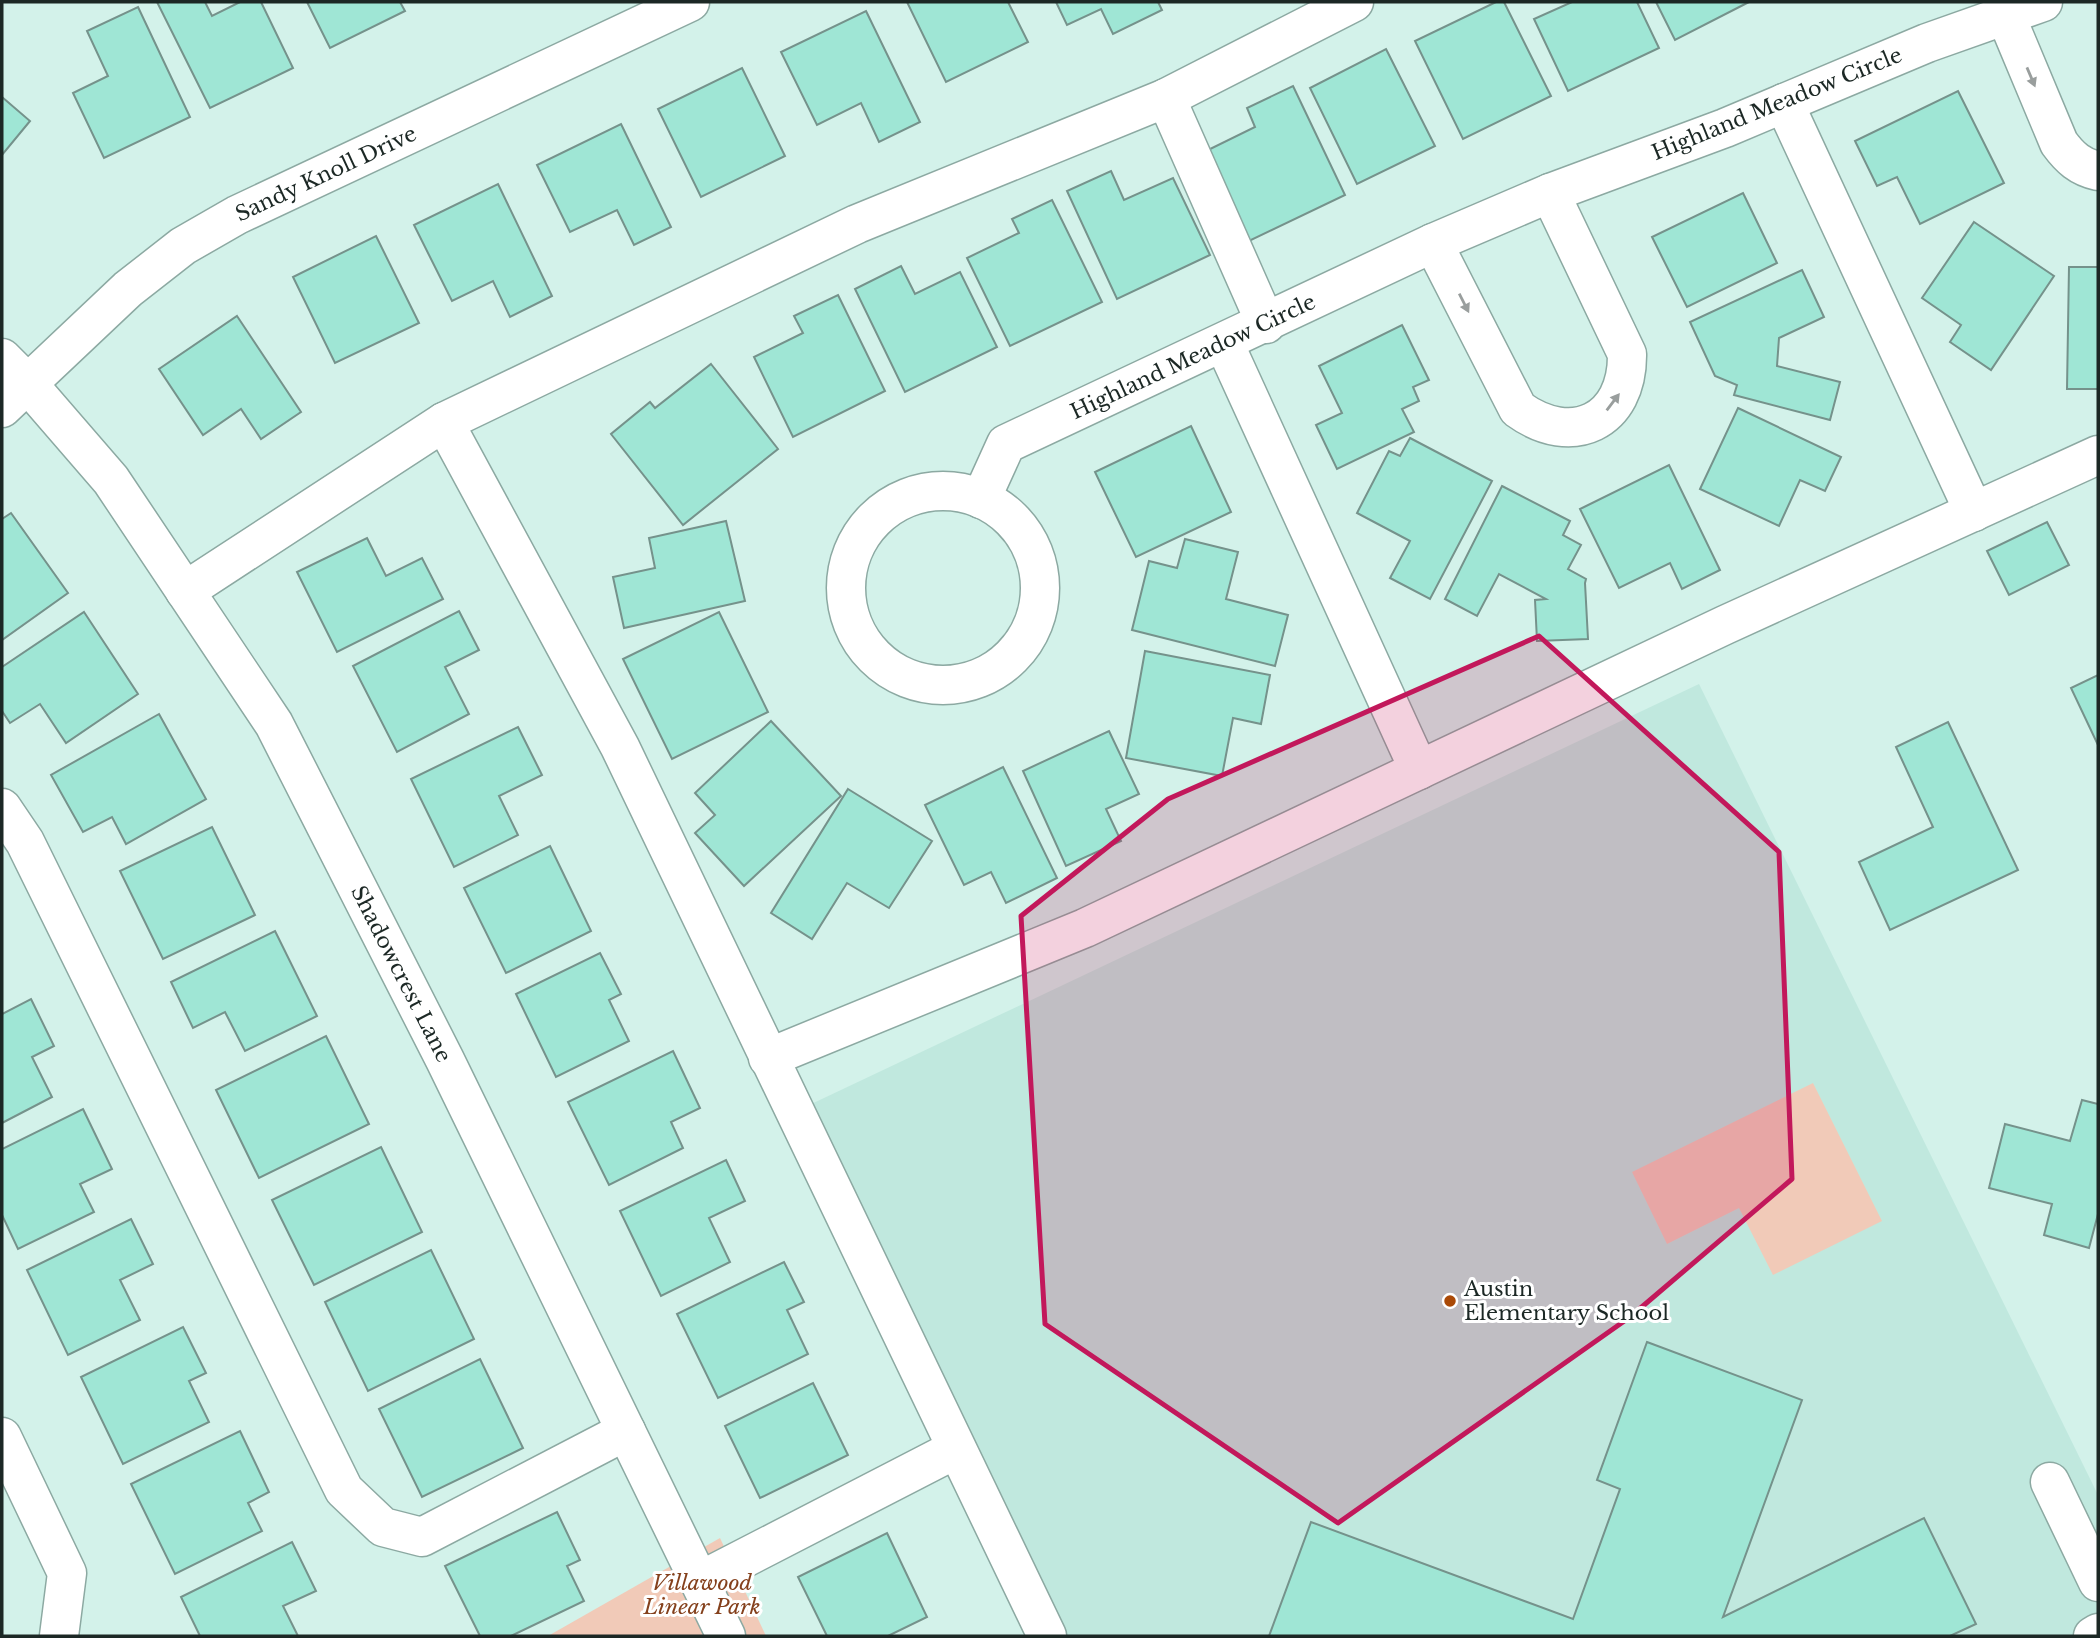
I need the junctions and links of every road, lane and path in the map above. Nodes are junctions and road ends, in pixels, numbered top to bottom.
1 (690, 2) edge
2 (1354, 2) edge
3 (2043, 2) edge
4 (2005, 14) junction
5 (1166, 98) junction
6 (1784, 103) junction
7 (2098, 171) edge
8 (1550, 193) junction
9 (1433, 243) junction
10 (1266, 324) junction
11 (1224, 343) junction
12 (10, 383) edge
13 (444, 422) junction
14 (2098, 455) edge
15 (981, 499) junction
16 (1974, 512) junction
17 (185, 591) junction
18 (1419, 770) junction
19 (2, 808) edge
20 (768, 1058) junction
21 (626, 1431) junction
22 (2, 1437) edge
23 (956, 1449) junction
24 (2050, 1482) dead end
25 (700, 1581) junction
26 (2098, 1582) edge
27 (2098, 1633) edge
28 (59, 1636) edge
29 (726, 1636) edge
30 (1046, 1636) edge
31 (2093, 1636) edge

1 - 12 street, Sandy Knoll Drive
2 - 5 street
3 - 4 street, Highland Meadow Circle
4 - 6 street, Highland Meadow Circle
4 -> 7 street
5 - 10 street
5 - 13 street
6 - 8 street, Highland Meadow Circle
6 - 16 street
8 - 9 street, Highland Meadow Circle
9 -> 8 street
9 - 10 street, Highland Meadow Circle
10 - 11 street, Highland Meadow Circle
11 - 15 street, Highland Meadow Circle
11 - 18 street
12 - 17 street, Shadowcrest Lane
13 - 17 street
13 - 20 street
14 - 16 street
15 - 15 street
16 - 18 street
17 - 21 street, Shadowcrest Lane
18 - 20 street
19 - 21 street
20 - 23 street
21 - 25 street, Shadowcrest Lane
22 - 28 street
23 - 25 street
23 - 30 street
24 - 26 street
25 - 29 street, Shadowcrest Lane
27 - 31 street

